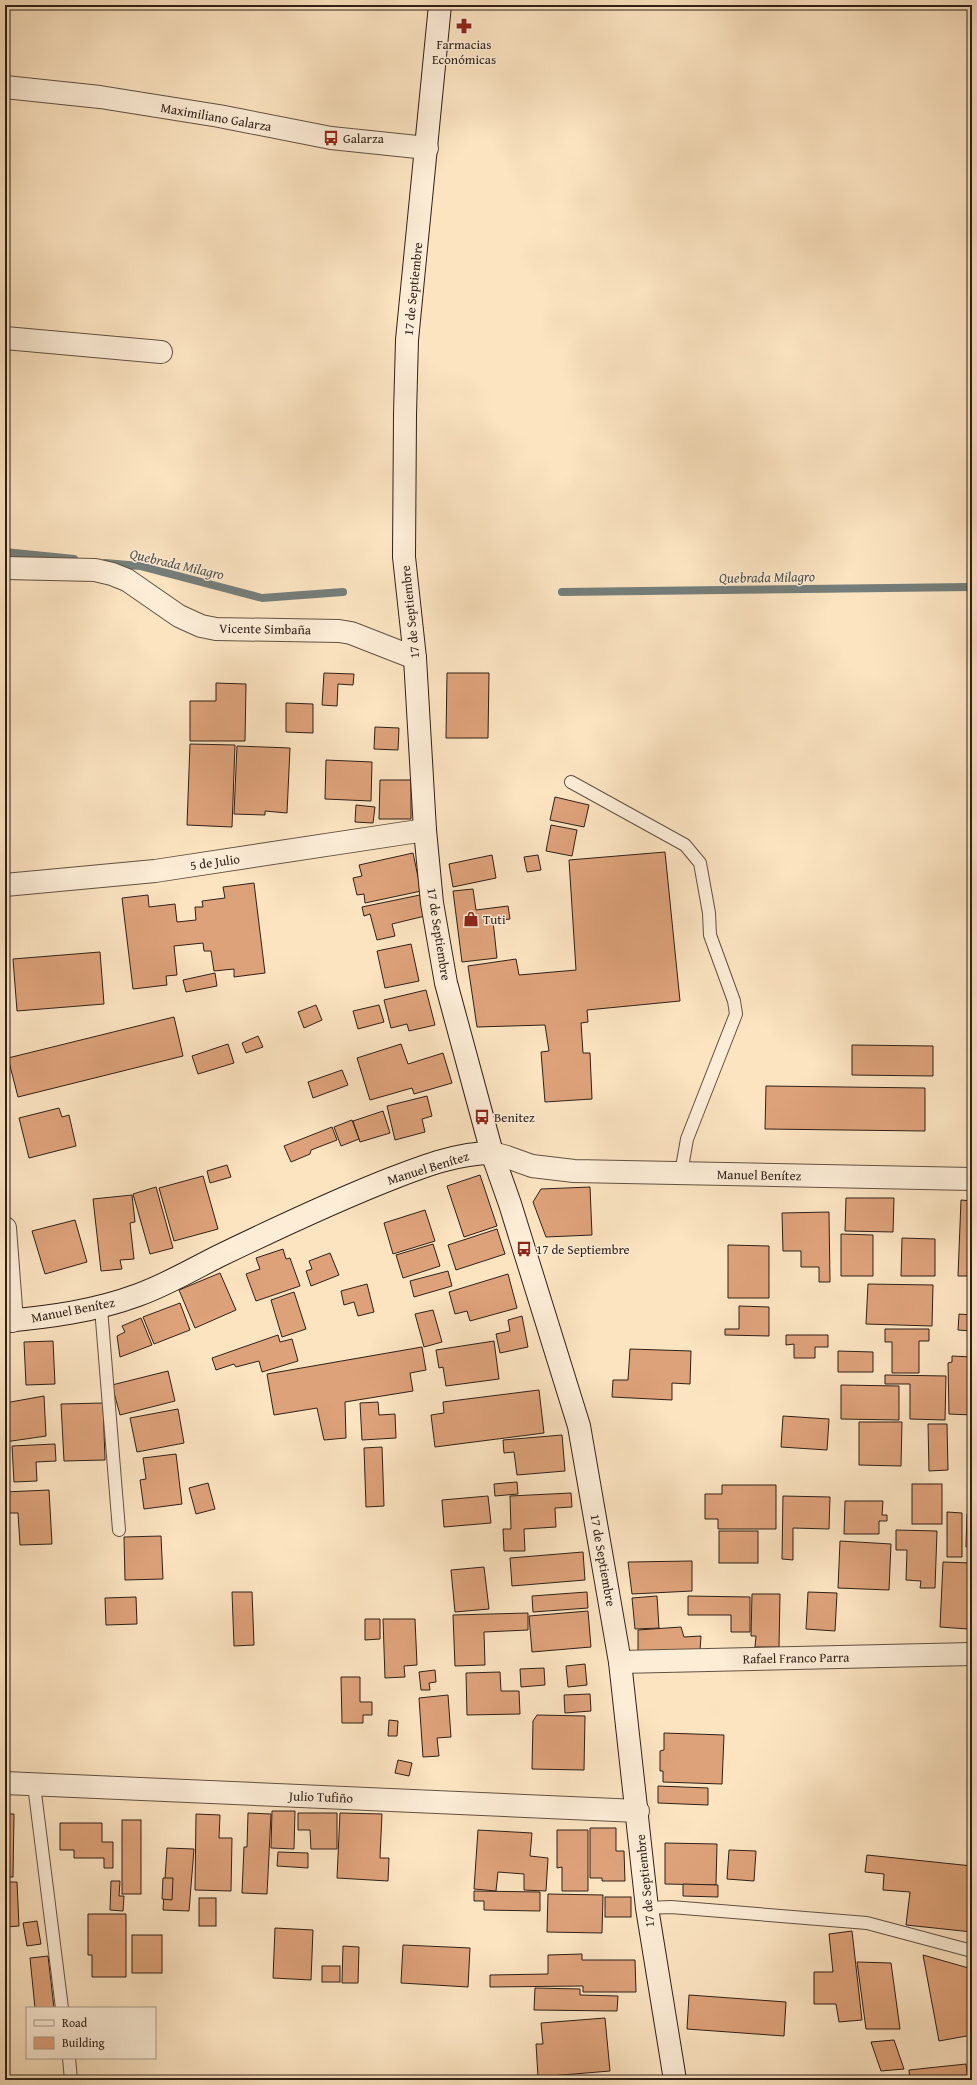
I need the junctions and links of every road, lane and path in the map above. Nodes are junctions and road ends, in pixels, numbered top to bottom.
1 (440, 5) edge
2 (5, 87) edge
3 (428, 148) junction
4 (5, 338) edge
5 (161, 352) dead end
6 (5, 568) edge
7 (415, 658) junction
8 (571, 782) dead end
9 (425, 830) junction
10 (5, 885) edge
11 (492, 1153) junction
12 (681, 1173) junction
13 (972, 1179) edge
14 (5, 1228) edge
15 (101, 1308) junction
16 (9, 1321) edge
17 (119, 1530) dead end
18 (972, 1654) edge
19 (620, 1662) junction
20 (5, 1783) edge
21 (34, 1785) junction
22 (638, 1811) junction
23 (647, 1908) junction
24 (972, 1951) edge
25 (62, 2007) edge
26 (69, 2059) edge
27 (71, 2080) edge
28 (675, 2080) edge

1 - 3 street, 17 de Septiembre
2 - 3 street, Maximiliano Galarza
3 - 7 street, 17 de Septiembre
4 - 5 street
6 - 7 street, Vicente Simbaña
7 - 9 street, 17 de Septiembre
8 - 12 lane
9 - 10 street, 5 de Julio
9 - 11 street, 17 de Septiembre
11 - 12 street, Manuel Benítez
11 - 15 street, Manuel Benítez
11 - 19 street, 17 de Septiembre
12 - 13 street, Manuel Benítez
14 - 16 street
15 - 16 street, Manuel Benítez
15 - 17 lane
18 - 19 street, Rafael Franco Parra
19 - 22 street, 17 de Septiembre
20 - 21 street, Julio Tufiño
21 - 22 street, Julio Tufiño
21 - 25 lane
22 - 23 street, 17 de Septiembre
23 - 24 lane
23 - 28 street, 17 de Septiembre
26 - 27 lane

